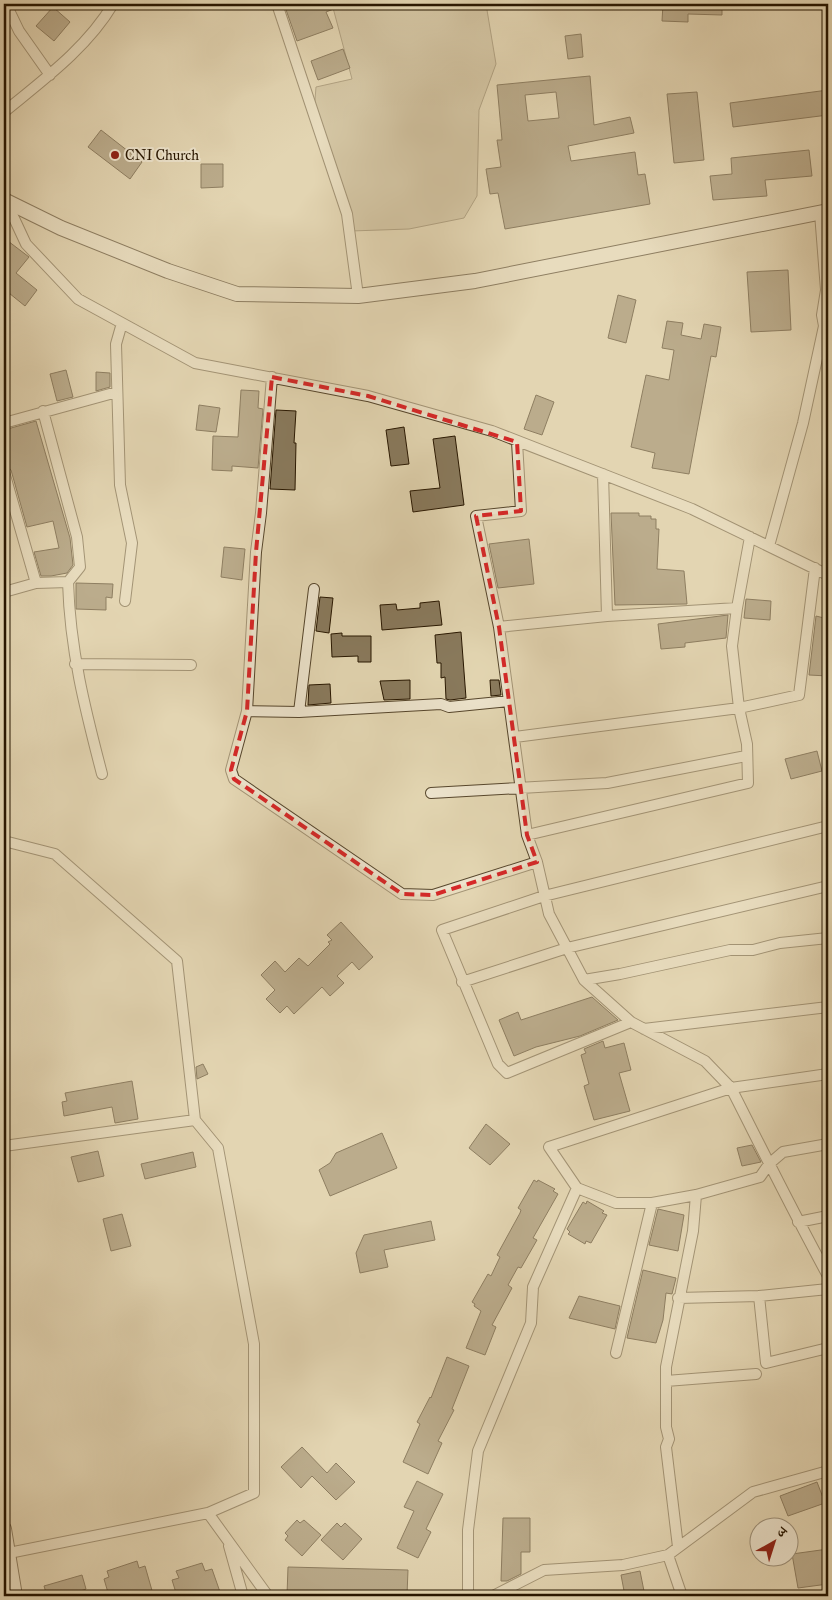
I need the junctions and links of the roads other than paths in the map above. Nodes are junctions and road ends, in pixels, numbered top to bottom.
1 (6, 4) edge
2 (113, 4) edge
3 (277, 4) edge
4 (50, 74) junction
5 (4, 112) edge
6 (5, 200) edge
7 (824, 212) edge
8 (358, 296) junction
9 (122, 323) junction
10 (826, 327) edge
11 (272, 378) junction
12 (117, 392) junction
13 (43, 411) junction
14 (4, 423) edge
15 (517, 442) junction
16 (4, 472) edge
17 (603, 474) junction
18 (750, 537) junction
19 (769, 546) junction
20 (815, 568) junction
21 (828, 575) edge
22 (68, 582) junction
23 (36, 583) junction
24 (314, 589) dead end
25 (4, 592) edge
26 (125, 601) dead end
27 (737, 608) junction
28 (607, 616) junction
29 (499, 627) junction
30 (75, 664) junction
31 (191, 665) dead end
32 (509, 700) junction
33 (739, 708) junction
34 (247, 711) junction
35 (299, 712) junction
36 (515, 737) junction
37 (746, 756) junction
38 (102, 774) dead end
39 (521, 789) junction
40 (431, 793) dead end
41 (828, 826) edge
42 (527, 835) junction
43 (4, 841) edge
44 (537, 862) junction
45 (828, 886) edge
46 (544, 896) junction
47 (828, 938) edge
48 (567, 948) junction
49 (584, 980) junction
50 (462, 982) junction
51 (828, 1007) edge
52 (631, 1022) junction
53 (644, 1029) junction
54 (828, 1074) edge
55 (732, 1088) junction
56 (194, 1120) junction
57 (828, 1144) edge
58 (4, 1146) edge
59 (770, 1164) junction
60 (577, 1188) junction
61 (696, 1195) junction
62 (652, 1203) junction
63 (828, 1216) edge
64 (798, 1222) junction
65 (828, 1276) edge
66 (828, 1289) edge
67 (759, 1296) junction
68 (678, 1298) junction
69 (828, 1348) edge
70 (616, 1352) dead end
71 (756, 1374) dead end
72 (666, 1381) junction
73 (828, 1472) edge
74 (208, 1513) junction
75 (4, 1530) edge
76 (227, 1537) junction
77 (678, 1548) junction
78 (6, 1554) edge
79 (668, 1555) junction
80 (15, 1596) edge
81 (243, 1596) edge
82 (268, 1596) edge
83 (468, 1596) edge
84 (492, 1596) edge
85 (682, 1596) edge

1 - 4 street
2 - 4 street
3 - 8 street
4 - 5 street
6 - 8 main road
6 - 9 street
7 - 8 main road
7 - 10 street
9 - 11 street
9 - 12 street
10 - 19 street
11 - 15 street
11 - 34 street
12 - 13 street
12 - 26 street
13 - 14 street
13 - 22 street
15 - 17 street
15 - 29 street
16 - 23 street
17 - 18 street
17 - 28 street
18 - 19 street
18 - 27 street
19 - 20 street
20 - 21 street
20 - 33 street
22 - 23 street
22 - 30 street
23 - 25 street
24 - 35 street
27 - 28 street
27 - 33 street
28 - 29 street
29 - 32 street
30 - 31 street
30 - 38 street
32 - 35 street
32 - 36 street
33 - 36 street
33 - 37 street
34 - 35 street
34 - 44 street
36 - 39 street
37 - 39 street
37 - 42 street
39 - 40 street
39 - 42 street
41 - 46 street
42 - 44 street
43 - 56 street
44 - 46 street
45 - 48 street
46 - 48 street
46 - 50 street
47 - 49 street
48 - 49 street
48 - 50 street
49 - 52 street
50 - 52 street
51 - 53 street
52 - 53 street
53 - 55 street
54 - 55 street
55 - 59 street
55 - 60 street
56 - 58 street
56 - 74 street
57 - 59 street
59 - 61 street
59 - 64 street
60 - 62 street
60 - 83 street
61 - 62 street
61 - 68 street
62 - 70 street
63 - 64 street
64 - 65 street
66 - 67 street
67 - 68 street
67 - 69 street
68 - 72 street
71 - 72 street
72 - 77 street
73 - 77 street
74 - 76 street
74 - 78 street
75 - 78 main road
76 - 81 street
76 - 82 street
77 - 79 street
78 - 80 main road
79 - 84 street
79 - 85 street

